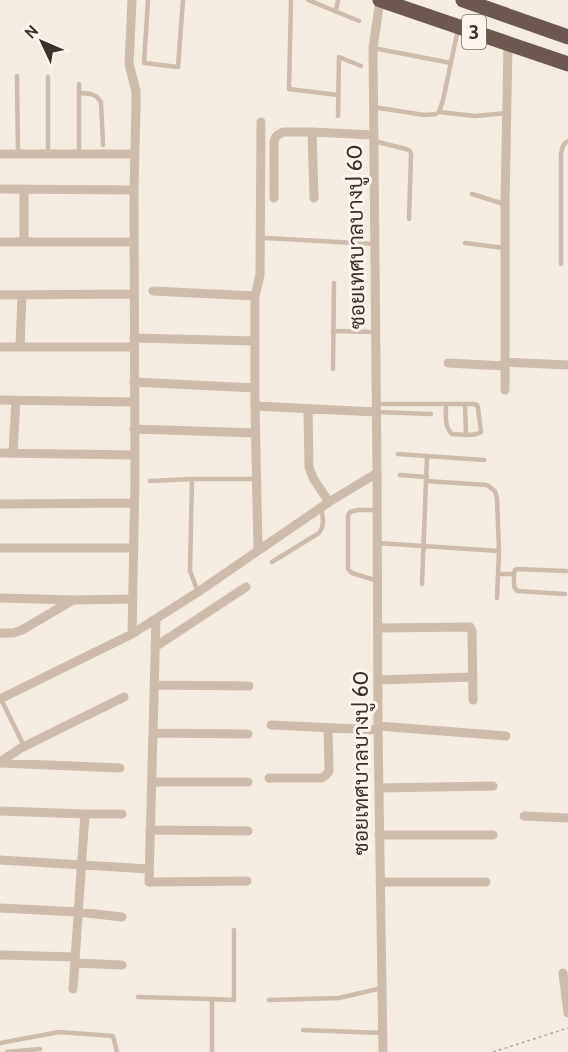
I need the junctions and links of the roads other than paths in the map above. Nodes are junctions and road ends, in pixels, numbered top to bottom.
1 (132, 0) edge
2 (148, 0) edge
3 (183, 0) edge
4 (291, 0) edge
5 (308, 0) edge
6 (338, 0) edge
7 (380, 0) edge
8 (464, 0) edge
9 (336, 11) junction
10 (359, 21) dead end
11 (459, 27) junction
12 (568, 37) edge
13 (508, 44) junction
14 (373, 48) junction
15 (451, 63) junction
16 (568, 64) edge
17 (361, 66) dead end
18 (17, 76) dead end
19 (48, 77) dead end
20 (79, 84) dead end
21 (79, 93) junction
22 (338, 95) junction
23 (373, 108) junction
24 (440, 112) junction
25 (507, 113) junction
26 (338, 116) dead end
27 (261, 122) dead end
28 (312, 132) junction
29 (373, 138) junction
30 (568, 141) edge
31 (103, 145) dead end
32 (48, 153) junction
33 (80, 153) junction
34 (0, 154) edge
35 (18, 154) junction
36 (134, 154) junction
37 (0, 189) edge
38 (24, 189) junction
39 (134, 190) junction
40 (472, 194) dead end
41 (274, 198) dead end
42 (314, 198) dead end
43 (505, 204) junction
44 (409, 219) dead end
45 (265, 238) dead end
46 (0, 242) edge
47 (24, 242) junction
48 (134, 242) junction
49 (465, 243) dead end
50 (374, 244) junction
51 (505, 249) junction
52 (561, 264) dead end
53 (334, 284) dead end
54 (153, 291) dead end
55 (134, 294) junction
56 (0, 295) edge
57 (22, 295) junction
58 (255, 296) junction
59 (333, 332) junction
60 (375, 332) junction
61 (255, 341) junction
62 (134, 343) junction
63 (0, 347) edge
64 (20, 347) junction
65 (448, 363) dead end
66 (505, 364) junction
67 (568, 365) edge
68 (333, 369) dead end
69 (134, 382) junction
70 (255, 388) junction
71 (505, 390) dead end
72 (0, 400) edge
73 (16, 400) junction
74 (134, 402) junction
75 (446, 404) junction
76 (465, 404) junction
77 (255, 406) junction
78 (376, 408) junction
79 (308, 410) junction
80 (431, 414) dead end
81 (134, 429) junction
82 (255, 433) junction
83 (466, 434) junction
84 (0, 453) edge
85 (13, 453) junction
86 (398, 454) dead end
87 (134, 455) junction
88 (427, 456) junction
89 (484, 460) dead end
90 (377, 473) junction
91 (400, 475) dead end
92 (192, 479) junction
93 (256, 479) junction
94 (426, 479) junction
95 (150, 481) dead end
96 (329, 502) junction
97 (134, 503) junction
98 (0, 504) edge
99 (321, 508) junction
100 (377, 510) junction
101 (377, 543) junction
102 (423, 546) junction
103 (0, 548) edge
104 (134, 548) junction
105 (258, 551) junction
106 (500, 551) junction
107 (272, 562) dead end
108 (566, 571) dead end
109 (499, 574) junction
110 (514, 574) junction
111 (378, 581) junction
112 (422, 584) dead end
113 (246, 587) dead end
114 (198, 592) junction
115 (566, 594) dead end
116 (0, 598) edge
117 (496, 598) dead end
118 (133, 599) junction
119 (74, 600) junction
120 (156, 619) junction
121 (378, 628) junction
122 (0, 633) edge
123 (132, 634) junction
124 (155, 647) junction
125 (472, 677) junction
126 (378, 680) junction
127 (154, 685) junction
128 (249, 686) dead end
129 (5, 693) edge
130 (124, 697) dead end
131 (0, 699) edge
132 (473, 700) dead end
133 (271, 725) dead end
134 (328, 728) junction
135 (378, 728) junction
136 (153, 733) junction
137 (248, 734) dead end
138 (506, 735) dead end
139 (24, 746) junction
140 (0, 763) edge
141 (120, 768) dead end
142 (269, 778) dead end
143 (152, 782) junction
144 (248, 782) dead end
145 (493, 786) dead end
146 (379, 788) junction
147 (0, 811) edge
148 (85, 814) junction
149 (122, 814) dead end
150 (524, 816) dead end
151 (568, 819) edge
152 (150, 830) junction
153 (248, 831) dead end
154 (379, 835) junction
155 (493, 835) dead end
156 (0, 860) edge
157 (81, 865) junction
158 (149, 869) junction
159 (247, 881) dead end
160 (380, 882) junction
161 (486, 882) dead end
162 (0, 908) edge
163 (78, 912) junction
164 (122, 916) dead end
165 (234, 930) dead end
166 (0, 956) edge
167 (75, 960) junction
168 (122, 965) dead end
169 (563, 973) dead end
170 (382, 988) junction
171 (73, 989) dead end
172 (138, 997) dead end
173 (212, 999) junction
174 (269, 1000) dead end
175 (568, 1013) edge
176 (303, 1030) dead end
177 (382, 1033) junction
178 (0, 1043) edge
179 (40, 1049) dead end
180 (7, 1052) edge
181 (117, 1052) edge
182 (212, 1052) edge
183 (383, 1052) edge

1 - 36 street
2 - 3 lane
4 - 22 lane
5 - 9 lane
6 - 9 lane
7 - 11 highway, 3
7 - 14 street, ซอยเทศบาลบางปู 60
8 - 12 highway, 3
9 - 10 lane
11 - 13 highway, 3
11 - 15 lane
13 - 16 highway, 3
13 - 25 street
14 - 15 lane
14 - 23 street, ซอยเทศบาลบางปู 60
15 - 24 lane
17 - 22 lane
18 - 35 lane
19 - 32 lane
20 - 21 lane
21 - 31 lane
21 - 33 lane
22 - 26 lane
23 - 24 lane
23 - 29 street, ซอยเทศบาลบางปู 60
24 - 25 lane
25 - 43 street
27 - 58 street
28 - 29 street
28 - 41 street
28 - 42 street
29 - 44 lane
29 - 50 street, ซอยเทศบาลบางปู 60
30 - 52 lane
32 - 33 street
32 - 35 street
33 - 36 street
34 - 35 street
36 - 39 street
37 - 38 street
38 - 39 street
38 - 47 street
39 - 48 street
40 - 43 lane
43 - 51 street
45 - 50 lane
46 - 47 street
47 - 48 street
48 - 55 street
49 - 51 lane
50 - 60 street, ซอยเทศบาลบางปู 60
51 - 66 street
53 - 59 lane
54 - 58 street
55 - 57 street
55 - 62 street
56 - 57 street
57 - 64 street
58 - 61 street
59 - 60 lane
59 - 68 lane
60 - 78 street, ซอยเทศบาลบางปู 60
61 - 62 street
61 - 70 street
62 - 64 street
62 - 69 street
63 - 64 street
65 - 66 street
66 - 67 street
66 - 71 street
69 - 70 street
69 - 74 street
70 - 77 street
72 - 73 street
73 - 74 street
73 - 85 street
74 - 81 street
75 - 76 lane
75 - 78 lane
75 - 83 lane
76 - 83 lane
76 - 83 lane
77 - 79 street
77 - 82 street
78 - 79 street
78 - 80 lane
78 - 90 street, ซอยเทศบาลบางปู 60
79 - 96 street
81 - 82 street
81 - 87 street
82 - 93 street
84 - 85 street
85 - 87 street
86 - 88 lane
87 - 97 street
88 - 89 lane
88 - 94 lane
90 - 96 street
90 - 100 street, ซอยเทศบาลบางปู 60
91 - 94 lane
92 - 93 lane
92 - 95 lane
92 - 114 lane
93 - 105 street
94 - 102 lane
94 - 106 lane
96 - 99 street
97 - 98 street
97 - 104 street
99 - 105 street
99 - 107 lane
100 - 101 street, ซอยเทศบาลบางปู 60
100 - 111 lane
101 - 102 lane
101 - 111 street, ซอยเทศบาลบางปู 60
102 - 106 lane
102 - 112 lane
103 - 104 street
104 - 118 street
105 - 114 street
106 - 109 lane
108 - 110 lane
109 - 110 lane
109 - 117 lane
110 - 115 lane
111 - 121 street, ซอยเทศบาลบางปู 60
113 - 124 street
114 - 120 street
116 - 119 street
118 - 119 street
118 - 123 street
119 - 122 street
120 - 123 street
120 - 124 street
121 - 125 street
121 - 126 street, ซอยเทศบาลบางปู 60
123 - 129 street
124 - 127 street
125 - 126 street
125 - 132 street
126 - 135 street, ซอยเทศบาลบางปู 60
127 - 128 street
127 - 136 street
129 - 131 street
130 - 139 street
131 - 139 lane
133 - 134 street
134 - 135 street
134 - 142 street
135 - 138 street
135 - 146 street, ซอยเทศบาลบางปู 60
136 - 137 street
136 - 143 street
139 - 140 street
140 - 141 street
143 - 144 street
143 - 152 street
145 - 146 street
146 - 154 street, ซอยเทศบาลบางปู 60
147 - 148 street
148 - 149 street
148 - 157 street
150 - 151 street
152 - 153 street
152 - 158 street
154 - 155 street
154 - 160 street, ซอยเทศบาลบางปู 60
156 - 157 street
157 - 158 street
157 - 163 street
158 - 159 street
160 - 161 street
160 - 170 street, ซอยเทศบาลบางปู 60
162 - 163 street
163 - 164 street
163 - 167 street
165 - 173 lane
166 - 167 street
167 - 168 street
167 - 171 street
169 - 175 street
170 - 174 lane
170 - 177 street, ซอยเทศบาลบางปู 60
172 - 173 lane
173 - 182 lane
176 - 177 lane
177 - 183 street, ซอยเทศบาลบางปู 60
178 - 181 lane
179 - 180 lane

